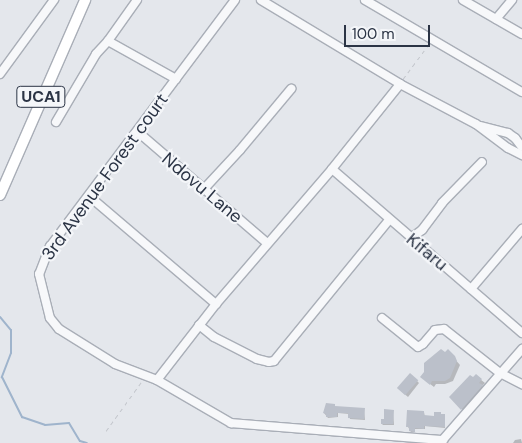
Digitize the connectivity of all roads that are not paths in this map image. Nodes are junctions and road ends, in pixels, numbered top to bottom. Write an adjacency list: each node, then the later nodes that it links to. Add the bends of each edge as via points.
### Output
1 (54, 0): 12 (street)
2 (85, 0): 25 (main road, UCA1)
3 (137, 0): 11 (street)
4 (235, 0): 13 (street, 3rd Avenue Forest court)
5 (261, 0): 14 (street)
6 (365, 0): 16 (street)
7 (463, 0): 9 (street)
8 (512, 0): 9 (street)
9 (496, 19): 10 (street)
10 (522, 34)
11 (108, 41): 13 (street); 17 (street, via 96,54)
12 (0, 74)
13 (176, 79): 19 (street, 3rd Avenue Forest court)
14 (400, 84): 18 (street); 23 (street)
15 (291, 89): 24 (street)
16 (522, 92)
17 (56, 122)
18 (476, 124): 20 (street, via 508,133); 21 (street)
19 (138, 132): 24 (street, Ndovu Lane); 26 (street, 3rd Avenue Forest court)
20 (522, 147)
21 (522, 155)
22 (482, 162): 29 (street, via 442,203 422,230)
23 (332, 169): 27 (street, Kifaru); 30 (street)
24 (203, 190): 30 (street, Ndovu Lane)
25 (0, 195)
26 (89, 196): 32 (street); 38 (street, 3rd Avenue Forest court, via 50,246 40,265 38,274 50,318 59,329 115,364)
27 (389, 220): 29 (street, Kifaru); 34 (street, via 274,361 257,359 214,337)
28 (522, 229): 31 (street)
29 (411, 238): 31 (street, Kifaru)
30 (267, 243): 32 (street)
31 (471, 289): 35 (street, Kifaru)
32 (216, 304): 34 (street)
33 (382, 318): 37 (street, via 418,347 436,330 444,330)
34 (199, 325): 38 (street)
35 (522, 333)
36 (522, 348): 37 (street)
37 (500, 373): 39 (street); 40 (street)
38 (157, 380): 40 (street, 3rd Avenue Forest court, via 231,423)
39 (522, 384)
40 (441, 442)

